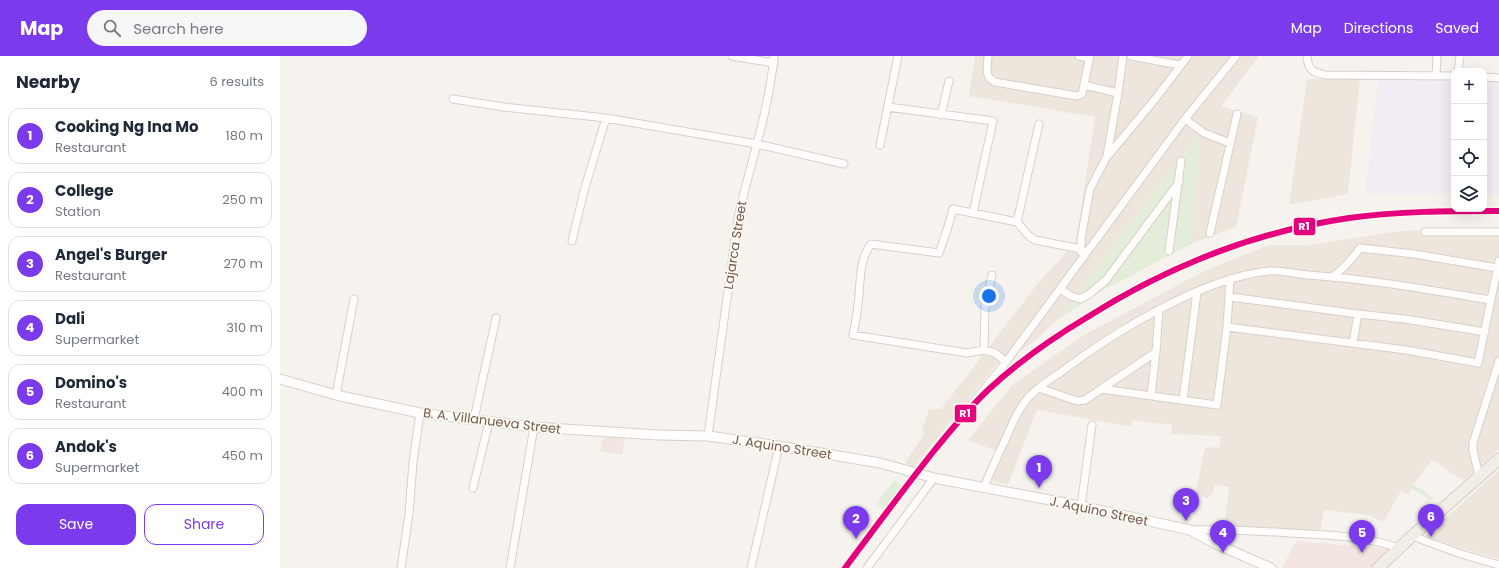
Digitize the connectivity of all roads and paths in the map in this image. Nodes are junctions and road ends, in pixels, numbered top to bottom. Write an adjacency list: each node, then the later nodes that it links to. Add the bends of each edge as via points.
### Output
1 (732, 56): 13 (street)
2 (898, 56): 24 (street)
3 (988, 56): 21 (street, via 987,72 989,78 995,82 1077,96 1082,94)
4 (1079, 56): 12 (street)
5 (1123, 56): 22 (street)
6 (1131, 56): 14 (street)
7 (1188, 56): 14 (street)
8 (1236, 56): 28 (street)
9 (1308, 56): 16 (street, via 1311,70 1325,75)
10 (1437, 56): 16 (street)
11 (1460, 56): 15 (street)
12 (1089, 57): 21 (street)
13 (774, 59): 31 (street, Lajarca Street)
14 (1180, 65): 33 (street)
15 (1458, 68)
16 (1436, 75): 17 (street)
17 (1451, 76)
18 (1487, 77): 19 (street)
19 (1499, 78)
20 (949, 81): 25 (street)
21 (1084, 85): 22 (street)
22 (1118, 93): 33 (street)
23 (453, 99): 27 (street)
24 (888, 107): 25 (street); 32 (street)
25 (942, 114): 37 (street, via 993,121)
26 (1237, 114): 30 (street)
27 (606, 118): 31 (street); 42 (street)
28 (1185, 119): 30 (street, via 1204,133); 45 (street)
29 (1039, 124): 38 (street)
30 (1230, 142): 41 (street)
31 (757, 144): 35 (street); 76 (street, Lajarca Street, via 738,218)
32 (880, 145)
33 (1106, 158): 43 (street, via 1090,189)
34 (1181, 161): 36 (street)
35 (844, 164)
36 (1179, 182): 44 (street); 50 (street, via 1106,280 1080,299)
37 (973, 213): 38 (street); 61 (street, via 953,209 938,253 871,244 865,252 859,282 853,335 967,353)
38 (1017, 222): 43 (street, via 1035,240)
39 (1425, 232): 40 (street)
40 (1499, 232)
41 (1210, 233)
42 (572, 241)
43 (1081, 249): 45 (street)
44 (1169, 251)
45 (1082, 259): 50 (street)
46 (1498, 264): 48 (street, via 1360,248 1349,263); 54 (street)
47 (992, 275): 61 (street, via 985,305)
48 (1332, 277): 49 (street, via 1270,271); 54 (street)
49 (1230, 279): 51 (street); 52 (street)
50 (1060, 289): 64 (street)
51 (1197, 292): 55 (street); 70 (street)
52 (1230, 297): 56 (street); 58 (street)
53 (354, 299): 68 (street)
54 (1490, 300): 59 (street)
55 (1159, 310): 62 (street); 66 (street, via 1112,337)
56 (1358, 314): 59 (street); 60 (street)
57 (496, 318): 72 (street)
58 (1227, 327): 60 (street); 70 (street, via 1217,405)
59 (1485, 332): 60 (street, via 1478,363)
60 (1353, 343)
61 (984, 350): 64 (street, via 995,352)
62 (1156, 352): 67 (street); 69 (street)
63 (1499, 361): 80 (street, via 1473,443)
64 (1006, 362): 79 (street)
65 (280, 379): 68 (street, B. A. Villanueva Street)
66 (1040, 388): 67 (street, via 1077,401 1085,400); 83 (street, via 1023,404)
67 (1101, 389): 69 (street)
68 (336, 394): 71 (street, B. A. Villanueva Street)
69 (1151, 395): 70 (street)
70 (1183, 400)
71 (420, 413): 72 (street, B. A. Villanueva Street); 89 (street)
72 (474, 419): 73 (street, B. A. Villanueva Street)
73 (489, 422): 75 (street, B. A. Villanueva Street); 82 (street)
74 (1092, 425): 84 (street)
75 (534, 427): 76 (street, B. A. Villanueva Street, via 643,435); 90 (street)
76 (708, 436): 77 (street, J. Aquino Street)
77 (779, 446): 79 (street, J. Aquino Street, via 880,463); 91 (street)
78 (1499, 459): 80 (main road)
79 (916, 473): 81 (street, J. Aquino Street)
80 (1479, 476): 86 (main road)
81 (934, 478): 83 (street, J. Aquino Street); 92 (street)
82 (473, 488)
83 (984, 488): 84 (street, J. Aquino Street)
84 (1081, 506): 85 (street, J. Aquino Street)
85 (1190, 530): 87 (street, via 1319,535 1363,540); 93 (street, J. Aquino Street)
86 (1412, 536): 87 (main road); 88 (street)
87 (1399, 548): 94 (main road)
88 (1499, 565)
89 (401, 568)
90 (510, 568)
91 (751, 568)
92 (867, 568)
93 (1271, 568)
94 (1378, 568)

